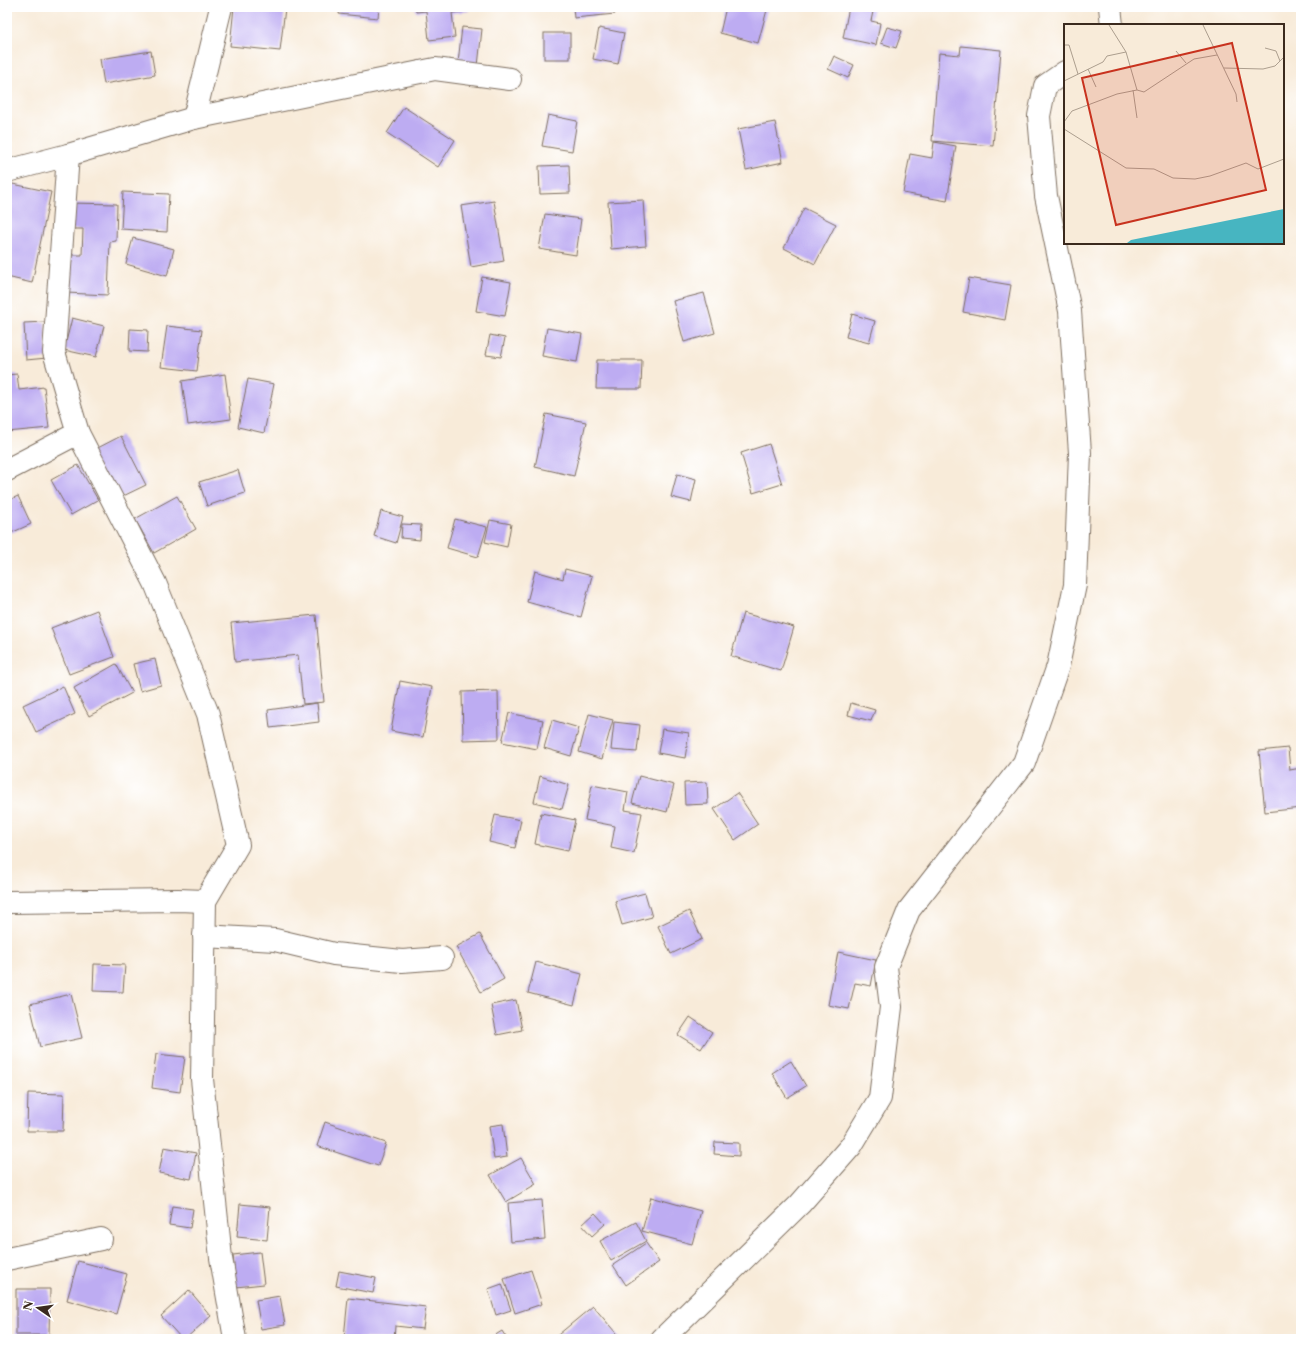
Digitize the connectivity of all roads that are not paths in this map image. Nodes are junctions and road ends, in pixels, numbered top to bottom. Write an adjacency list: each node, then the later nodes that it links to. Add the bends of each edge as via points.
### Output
1 (221, 7): 6 (street)
2 (1110, 7): 3 (street)
3 (1112, 24)
4 (1064, 73): 18 (street, via 1045,86 1039,116 1046,196 1070,311 1080,453 1075,585 1058,666 1024,763 909,910 886,967 891,1007 880,1098 851,1146 800,1204)
5 (510, 79): 6 (street, via 435,69)
6 (194, 118): 7 (street)
7 (68, 155): 8 (street); 9 (street, via 54,352)
8 (7, 170)
9 (78, 433): 10 (street); 12 (street, via 155,583 208,714 238,845)
10 (7, 470)
11 (7, 902): 12 (street)
12 (205, 902): 13 (street)
13 (204, 936): 14 (street, via 276,940 334,954 402,961); 17 (street, via 202,1079 220,1258)
14 (442, 958)
15 (101, 1239): 16 (street)
16 (7, 1259)
17 (235, 1339)
18 (662, 1339)

